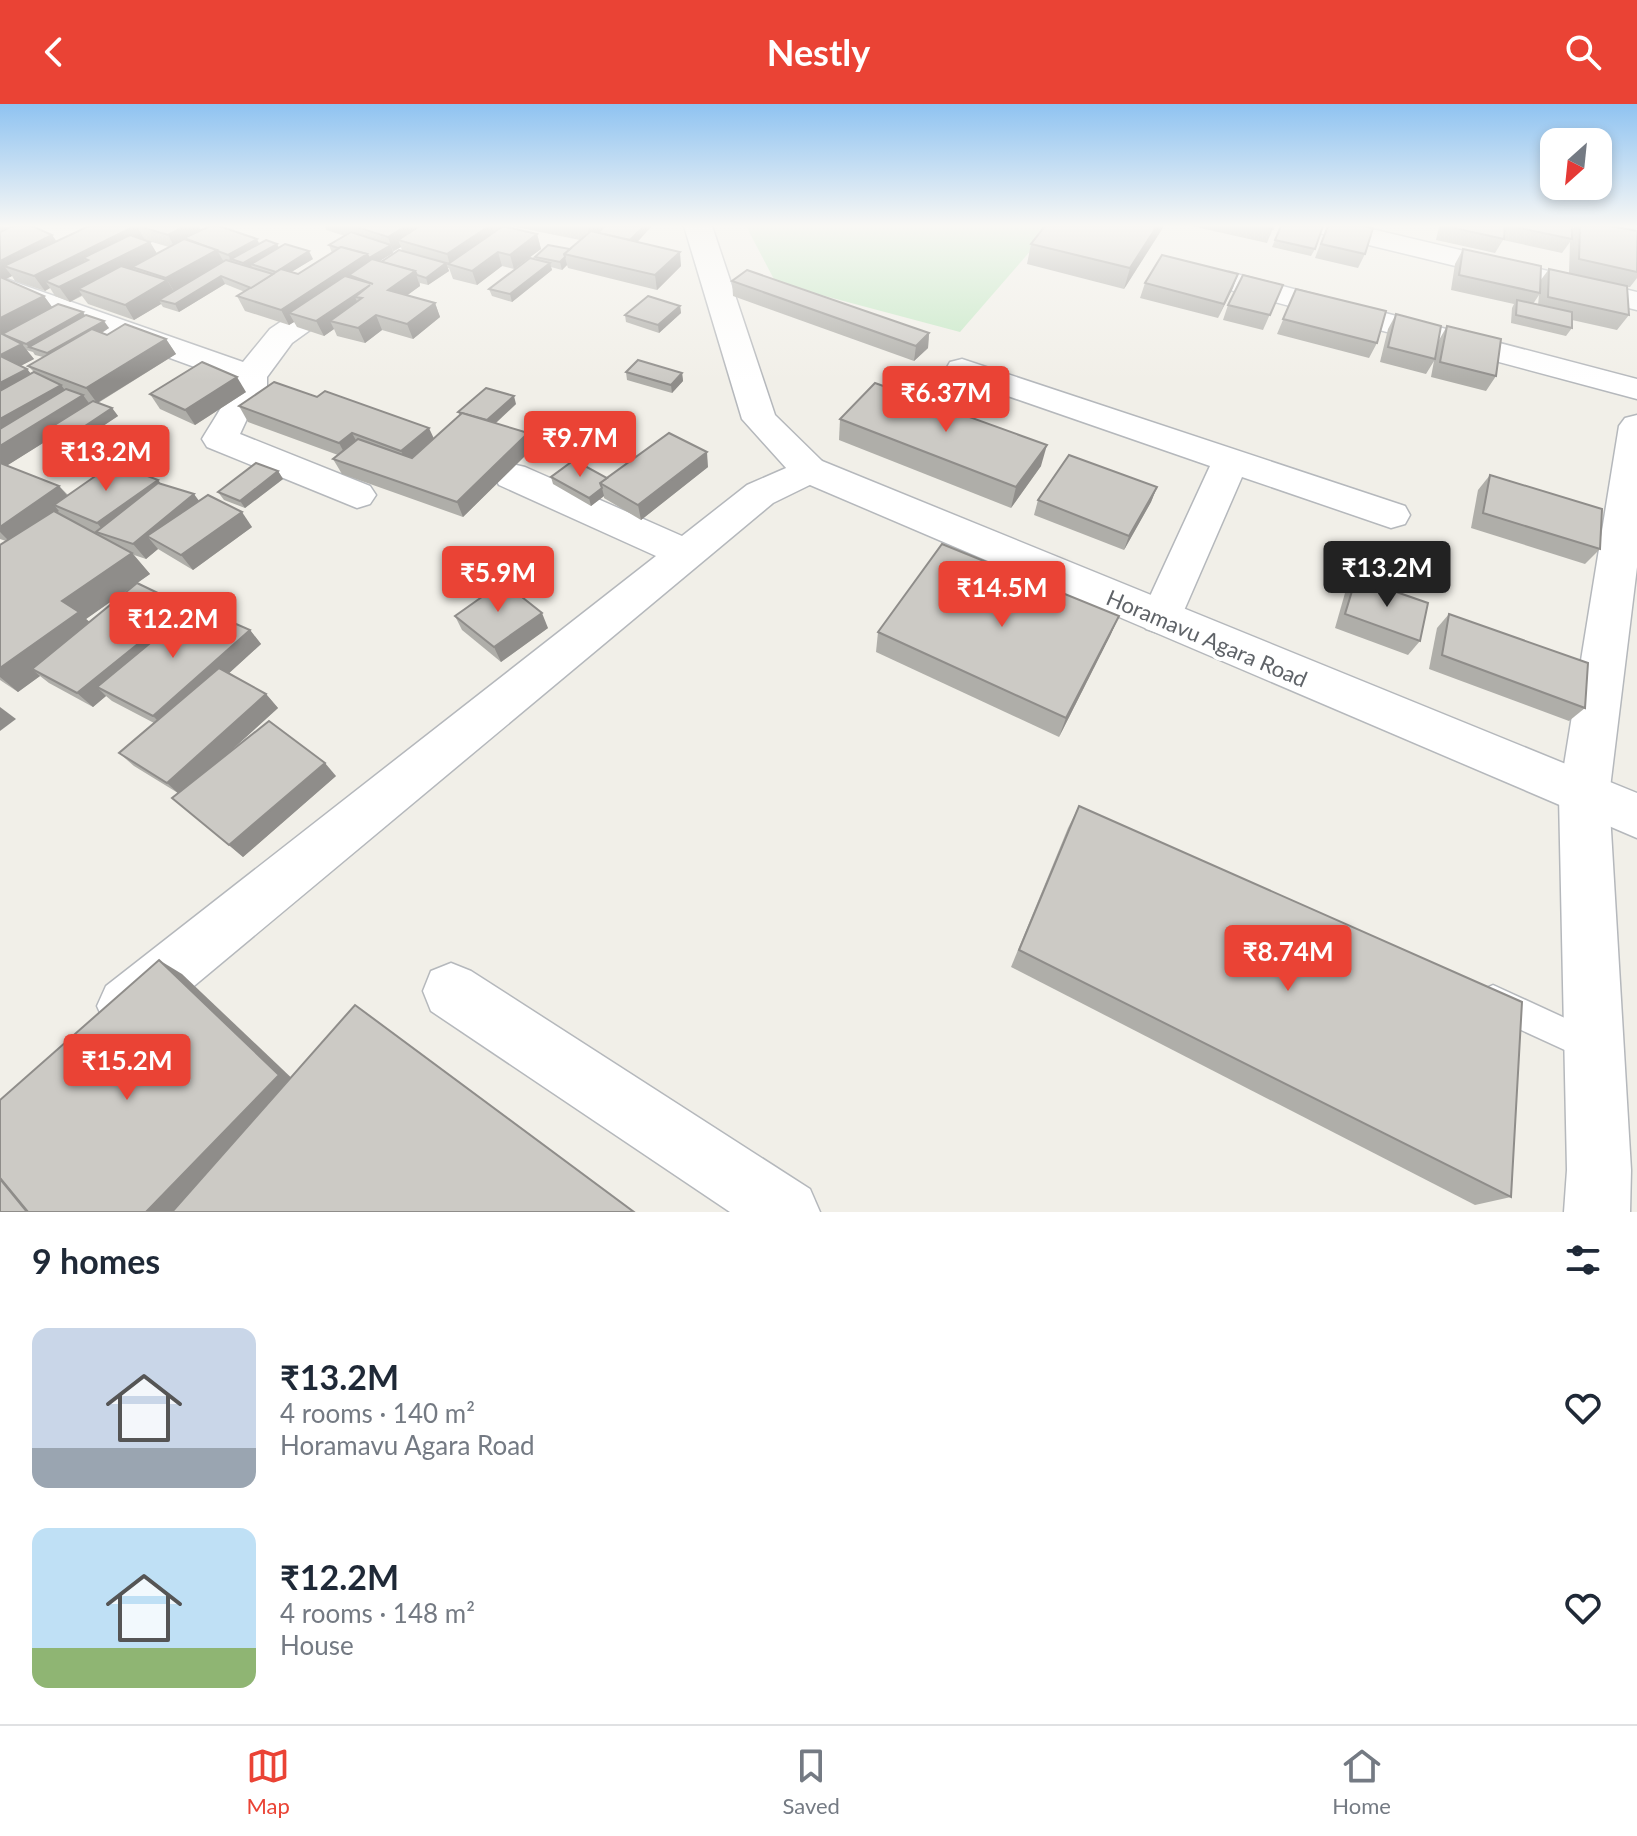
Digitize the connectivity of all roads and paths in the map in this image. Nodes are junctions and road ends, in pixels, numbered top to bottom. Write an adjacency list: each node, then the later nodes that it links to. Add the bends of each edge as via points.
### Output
1 (366, 278): 8 (street, via 281,336)
2 (714, 278): 12 (street, Horamavu Agara Road, via 759,419)
3 (1540, 278): 6 (street)
4 (1229, 281): 9 (street)
5 (1, 286): 8 (street)
6 (1637, 301)
7 (962, 369): 11 (street)
8 (250, 376): 15 (street, via 250,391 237,404 220,439)
9 (1637, 389)
10 (1637, 426): 14 (street)
11 (1231, 460): 16 (street); 18 (street)
12 (809, 470): 17 (street, via 760,494); 18 (street, Horamavu Agara Road)
13 (512, 476): 17 (street)
14 (1632, 489): 19 (street)
15 (357, 495)
16 (1391, 515)
17 (687, 554): 23 (street)
18 (1161, 618): 19 (street, Horamavu Agara Road)
19 (1584, 796): 20 (street, Horamavu Agara Road); 24 (street)
20 (1637, 816)
21 (1463, 988): 24 (lane)
22 (451, 991): 26 (street)
23 (86, 1039)
24 (1593, 1047): 25 (street)
25 (1611, 1190)
26 (787, 1212)

